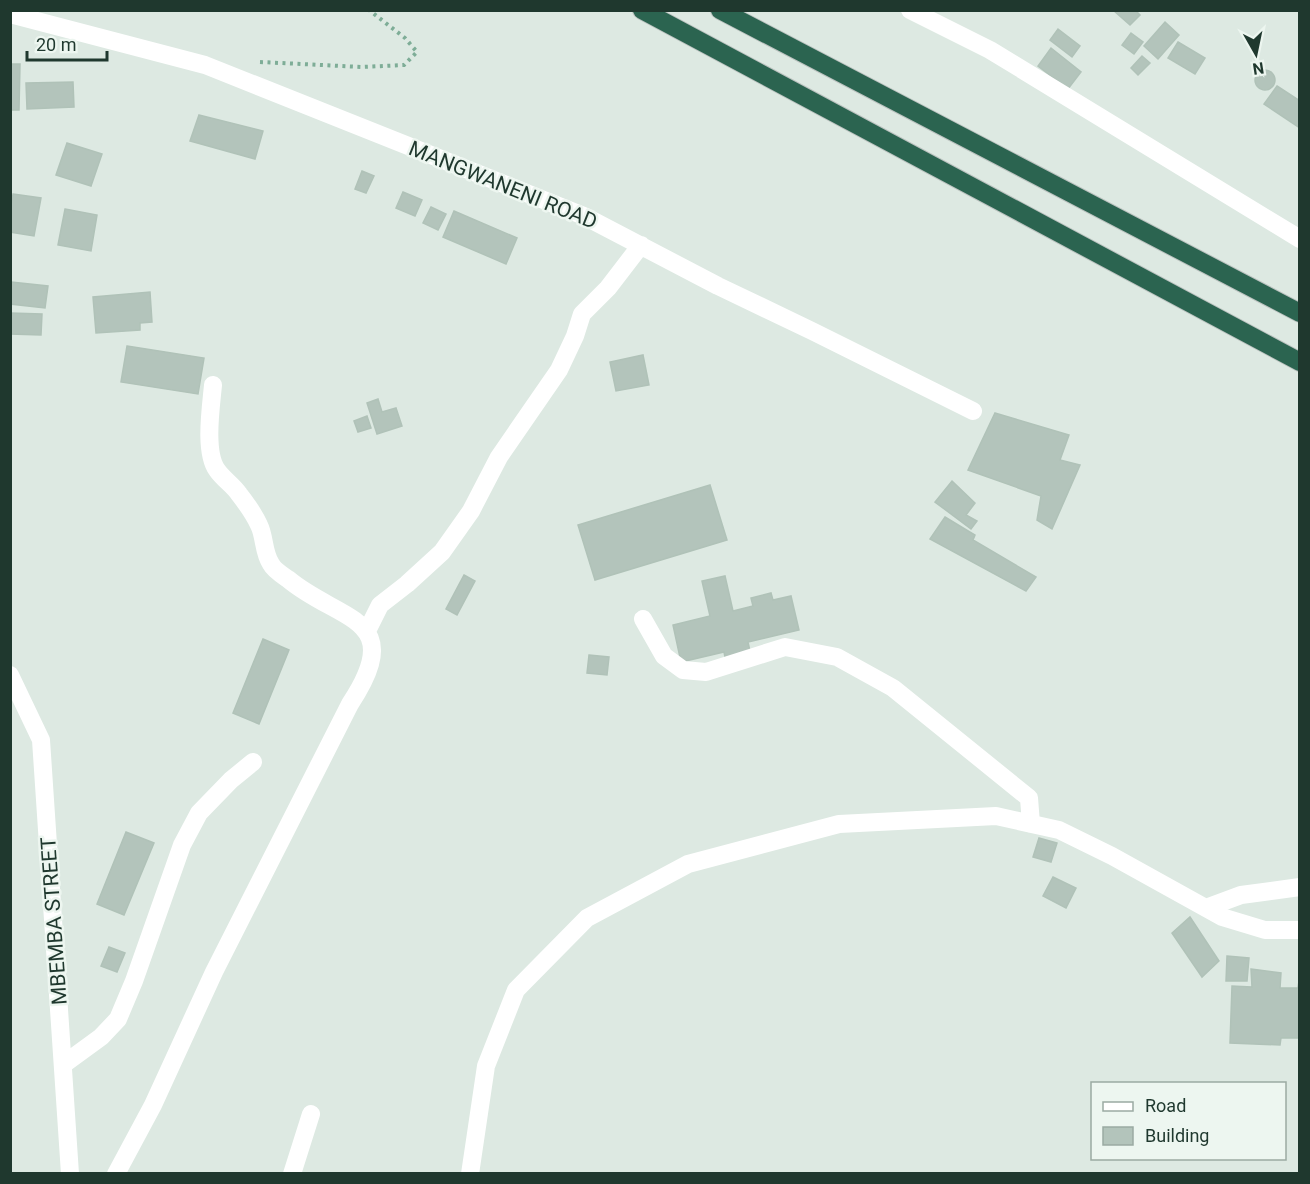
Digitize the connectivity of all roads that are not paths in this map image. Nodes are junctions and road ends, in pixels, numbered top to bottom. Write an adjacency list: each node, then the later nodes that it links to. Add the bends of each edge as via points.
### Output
1 (642, 10): 8 (highway)
2 (720, 10): 7 (highway)
3 (910, 10): 5 (street, via 990,50)
4 (10, 14): 6 (street, MANGWANENI ROAD, via 205,65 585,216)
5 (1299, 239)
6 (641, 245): 10 (street, MANGWANENI ROAD); 12 (street, via 582,314 559,370 499,457 471,511 442,552 380,605)
7 (1299, 313)
8 (1299, 362)
9 (213, 385): 12 (street, via 209,440 216,469 240,494 261,527 271,565 294,584 354,619)
10 (973, 411)
11 (643, 619): 15 (street, via 664,656 683,670 706,672 785,647 837,657 893,688 1029,798)
12 (367, 632): 22 (street, via 372,647 367,678 350,704 224,952 153,1105)
13 (10, 675): 19 (street, MBEMBA STREET, via 41,740)
14 (253, 762): 19 (street, via 199,813 182,846 118,1019)
15 (1031, 824): 17 (street, via 1059,830); 24 (street, via 996,816 839,824 687,864 586,918 516,990 486,1066)
16 (1299, 887): 17 (street, via 1241,895)
17 (1206, 908): 18 (street, via 1265,930)
18 (1299, 930)
19 (64, 1064): 21 (street, MBEMBA STREET)
20 (311, 1114): 23 (street)
21 (70, 1173)
22 (116, 1173)
23 (292, 1173)
24 (470, 1173)

